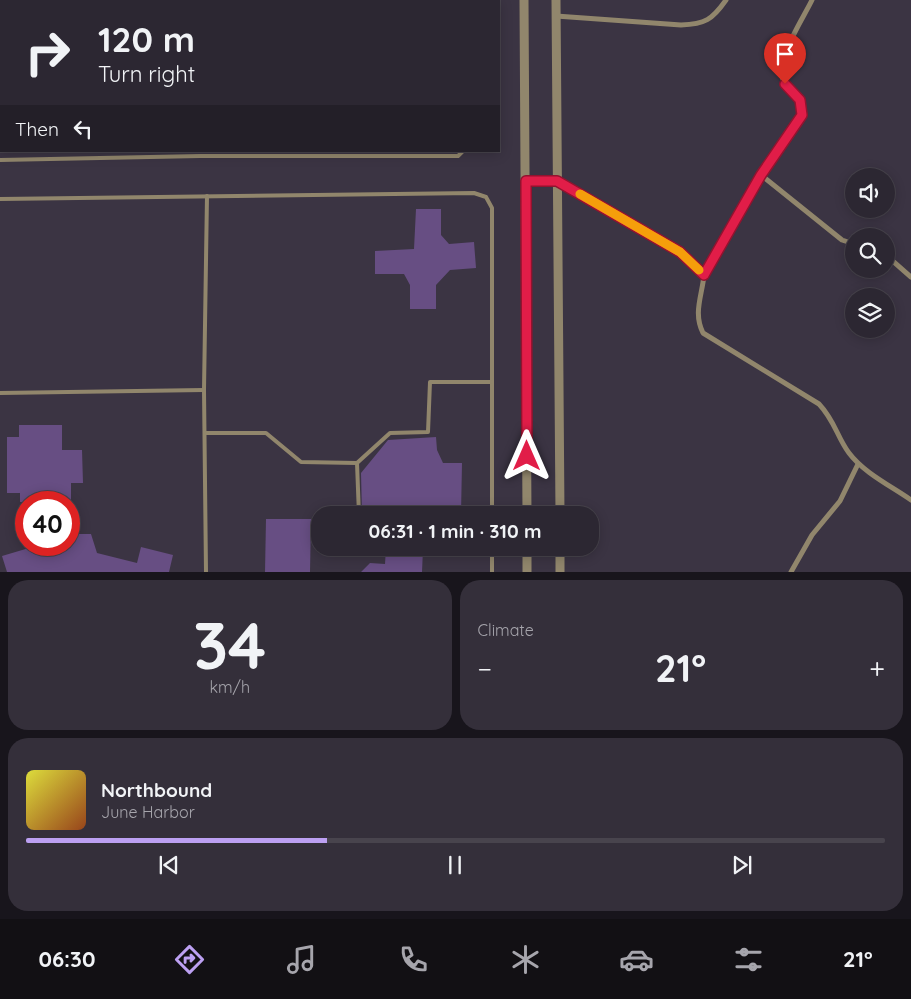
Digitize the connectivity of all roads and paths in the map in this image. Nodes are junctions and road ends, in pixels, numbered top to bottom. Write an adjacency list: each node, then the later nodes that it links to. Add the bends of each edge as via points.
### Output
1 (524, 0): 11 (street)
2 (556, 0): 5 (street)
3 (726, 0): 5 (street, via 715,16 700,24)
4 (812, 0): 10 (street, via 782,61 780,74 800,100 802,115)
5 (556, 16): 12 (street)
6 (462, 152): 7 (lane, via 458,156)
7 (194, 153): 8 (lane)
8 (167, 154): 9 (lane)
9 (0, 160)
10 (761, 175): 15 (street); 17 (street)
11 (526, 181): 12 (street); 28 (street)
12 (557, 181): 17 (street, via 680,252); 29 (street)
13 (207, 196): 14 (lane); 19 (lane, via 474,193 486,197 492,208); 20 (lane)
14 (0, 198)
15 (845, 241)
16 (895, 263): 18 (street)
17 (704, 275): 24 (street, via 697,311 697,322 703,333 819,404 830,416 848,452)
18 (911, 277)
19 (491, 382): 23 (lane, via 430,382 428,432 390,433); 27 (lane)
20 (204, 390): 21 (lane); 22 (lane)
21 (0, 394)
22 (206, 433): 23 (lane, via 266,432 301,462); 33 (lane)
23 (357, 463): 26 (lane)
24 (858, 464): 25 (street); 37 (street, via 840,501 812,535)
25 (911, 500)
26 (359, 506)
27 (492, 506)
28 (527, 506)
29 (560, 506)
30 (492, 556): 34 (lane)
31 (527, 556): 35 (street)
32 (560, 556): 36 (street)
33 (206, 572)
34 (492, 572)
35 (527, 572)
36 (560, 572)
37 (790, 572)

